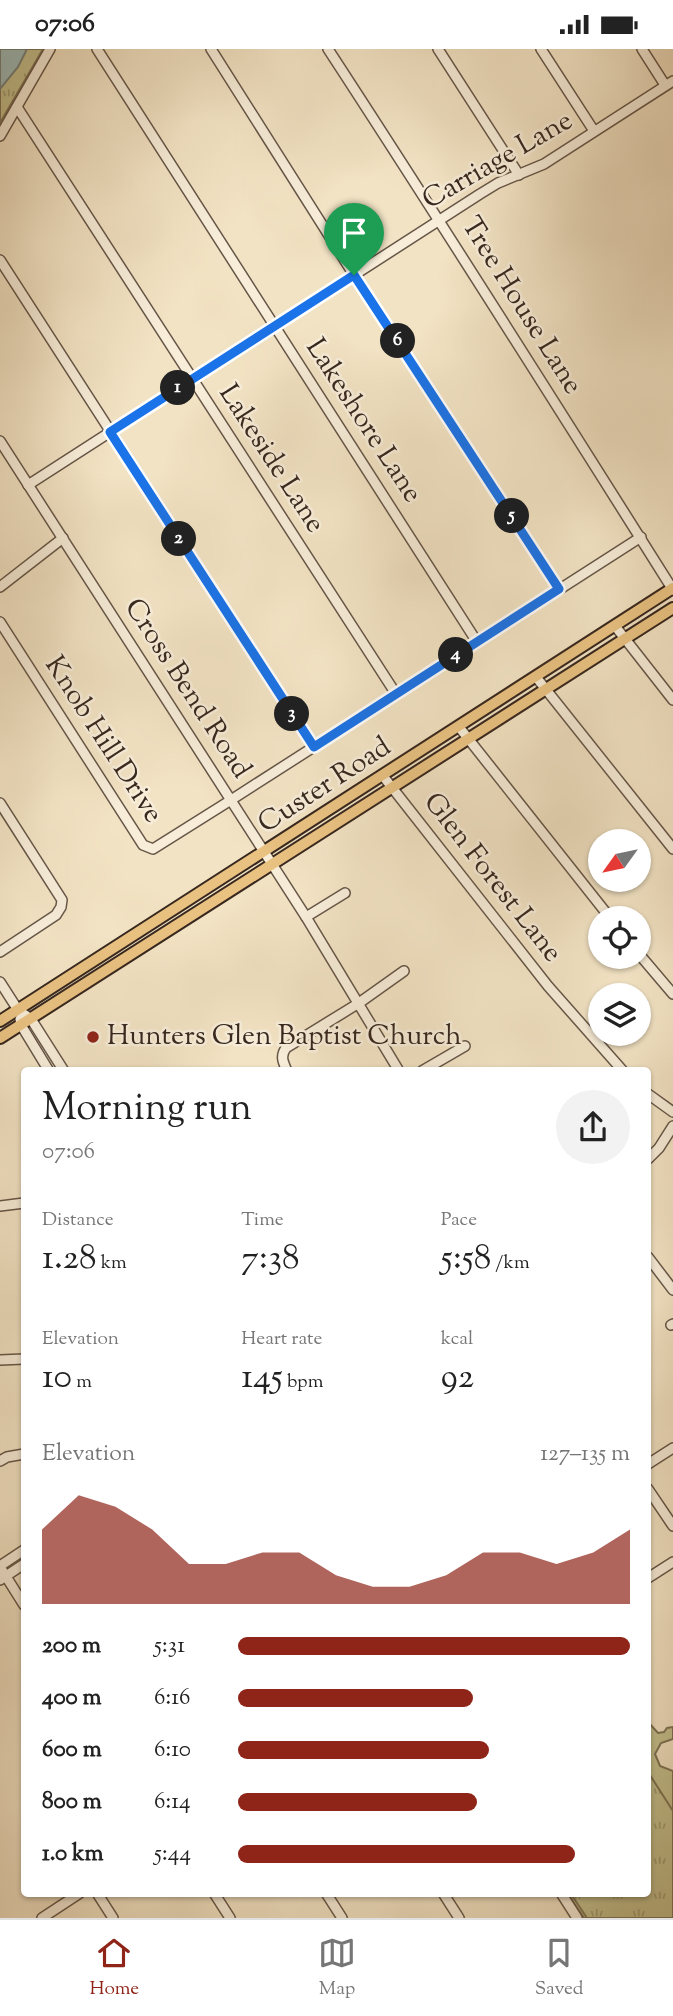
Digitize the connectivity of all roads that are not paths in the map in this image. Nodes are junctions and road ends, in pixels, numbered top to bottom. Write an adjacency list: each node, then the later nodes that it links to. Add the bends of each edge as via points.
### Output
1 (50, 49): 9 (street)
2 (97, 49): 16 (street, Lakeshore Lane)
3 (211, 49): 15 (street)
4 (328, 49): 13 (street, Tree House Lane)
5 (438, 49): 12 (street)
6 (541, 49): 10 (street)
7 (642, 49): 8 (street)
8 (669, 83): 10 (street, Carriage Lane)
9 (17, 107): 11 (street); 17 (street, Lakeside Lane)
10 (594, 131): 12 (street, Carriage Lane)
11 (0, 136)
12 (519, 175): 13 (street, Carriage Lane)
13 (439, 220): 15 (street, Carriage Lane); 21 (street, Tree House Lane)
14 (0, 260): 18 (street)
15 (354, 275): 16 (street, Carriage Lane); 24 (street)
16 (275, 326): 17 (street, Carriage Lane); 30 (street, Lakeshore Lane)
17 (193, 379): 18 (street, Carriage Lane); 33 (street, Lakeside Lane)
18 (110, 432): 20 (street, Carriage Lane); 37 (street)
19 (0, 441): 20 (street, Cross Bend Road)
20 (28, 485): 22 (street, Cross Bend Road)
21 (641, 537): 24 (street, Knob Hill Drive); 25 (street, Tree House Lane)
22 (63, 538): 23 (street); 40 (street, Cross Bend Road)
23 (0, 587)
24 (559, 589): 30 (street, Knob Hill Drive)
25 (673, 589): 28 (main road, Custer Road)
26 (673, 608): 29 (main road, Custer Road)
27 (0, 622): 40 (street, Knob Hill Drive, via 144,845 156,848)
28 (615, 626): 29 (street); 31 (main road, Custer Road)
29 (624, 639): 32 (main road, Custer Road); 34 (street)
30 (477, 642): 33 (street, Knob Hill Drive)
31 (537, 677): 32 (street); 35 (main road, Custer Road)
32 (546, 690): 36 (main road, Custer Road); 42 (street)
33 (396, 694): 37 (street, Knob Hill Drive)
34 (673, 701)
35 (459, 727): 36 (street); 38 (main road, Custer Road)
36 (469, 739): 39 (main road, Custer Road); 46 (street)
37 (314, 747): 40 (street, Knob Hill Drive)
38 (383, 776): 39 (street, Glen Forest Lane); 43 (main road, Custer Road)
39 (392, 788): 44 (main road, Custer Road); 65 (street, Glen Forest Lane, via 548,986)
40 (232, 800): 43 (street, Cross Bend Road)
41 (0, 803): 48 (street, via 62,899 56,915)
42 (673, 849)
43 (264, 853): 44 (street, Cross Bend Road); 54 (main road, Custer Road)
44 (272, 866): 47 (street, Cross Bend Road); 55 (main road, Custer Road)
45 (345, 893): 47 (street)
46 (601, 906)
47 (306, 917): 53 (street, Cross Bend Road)
48 (0, 951)
49 (651, 968): 52 (street)
50 (404, 971): 53 (street)
51 (0, 982): 54 (street)
52 (673, 995)
53 (359, 1003): 62 (street, via 286,1048 282,1060); 63 (street, Cross Bend Road)
54 (18, 1010): 55 (street); 56 (main road, Custer Road); 57 (street)
55 (31, 1019): 57 (main road, Custer Road); 61 (street)
56 (0, 1021)
57 (21, 1025): 58 (main road, Custer Road); 60 (street)
58 (0, 1038)
59 (465, 1046): 64 (street)
60 (47, 1067)
61 (61, 1067)
62 (286, 1067)
63 (397, 1067)
64 (429, 1067)
65 (619, 1067)
66 (651, 1096): 67 (street)
67 (673, 1112)
68 (673, 1126): 69 (street)
69 (651, 1156)
70 (21, 1203): 71 (street)
71 (0, 1206)
72 (651, 1261): 73 (street)
73 (673, 1290)
74 (21, 1359): 75 (street)
75 (0, 1360)
76 (673, 1448): 79 (street)
77 (21, 1455): 78 (street)
78 (0, 1461)
79 (651, 1462)
80 (651, 1493): 81 (street)
81 (673, 1526)
82 (21, 1552): 84 (street)
83 (673, 1562): 86 (street)
84 (0, 1567): 87 (street)
85 (21, 1567): 87 (street)
86 (651, 1576)
87 (3, 1578): 88 (street)
88 (21, 1601)
89 (74, 1897): 95 (street)
90 (100, 1897): 96 (street)
91 (217, 1897): 97 (street)
92 (329, 1897): 98 (street)
93 (446, 1897): 99 (street)
94 (564, 1897): 100 (street)
95 (42, 1918)
96 (113, 1918)
97 (230, 1918)
98 (342, 1918)
99 (459, 1918)
100 (577, 1918)

